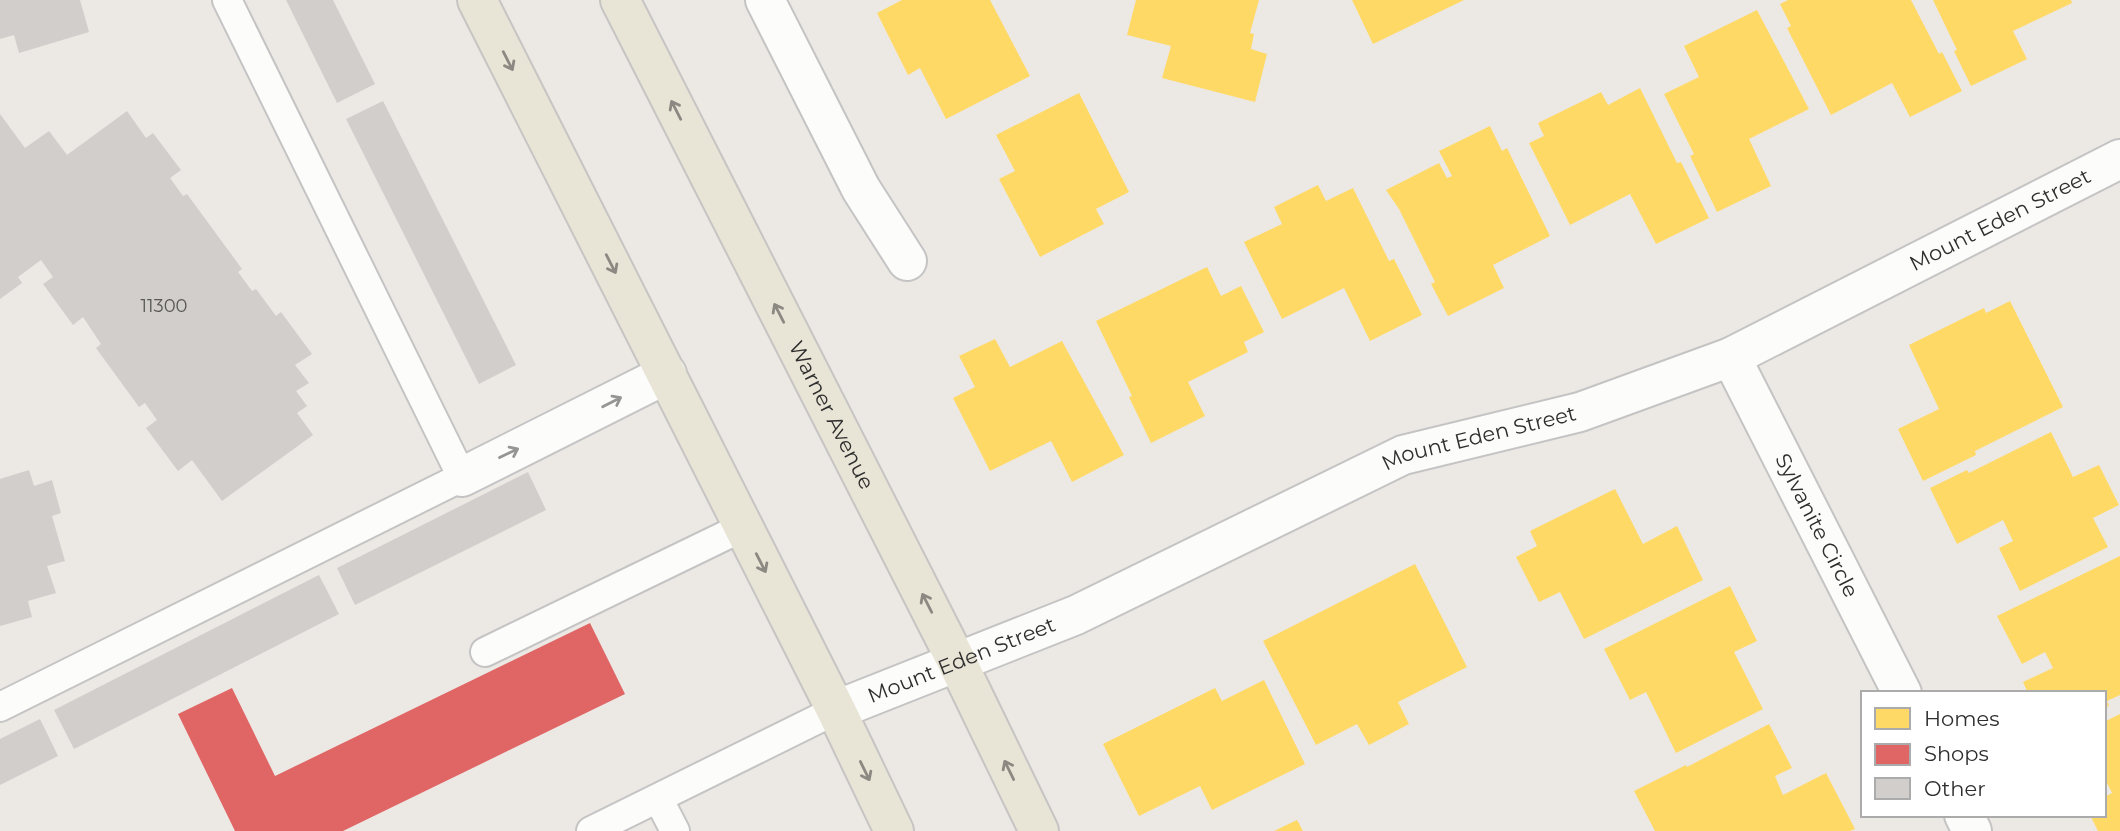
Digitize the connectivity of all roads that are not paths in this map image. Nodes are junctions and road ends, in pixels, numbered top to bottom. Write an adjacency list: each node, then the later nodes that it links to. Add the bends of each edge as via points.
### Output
1 (227, 0): 9 (lane)
2 (477, 0): 8 (main road, one-way to 8)
3 (620, 0): 12 (main road, Warner Avenue, one-way to 3)
4 (765, 0): 6 (street, via 861,189)
5 (2120, 159): 7 (street, Mount Eden Street)
6 (906, 261)
7 (1731, 357): 12 (street, Mount Eden Street, via 1580,412 1403,455 1076,615); 13 (street, Sylvanite Circle)
8 (667, 374): 9 (street, one-way to 8); 10 (main road)
9 (461, 477): 14 (lane)
10 (743, 527): 11 (lane); 15 (main road, one-way to 15)
11 (485, 652)
12 (958, 664): 15 (street, Mount Eden Street); 20 (main road, Warner Avenue, one-way to 12)
13 (1901, 691)
14 (0, 707)
15 (836, 710): 16 (lane); 19 (main road, one-way to 19)
16 (658, 798): 17 (lane); 18 (lane)
17 (591, 831)
18 (675, 831)
19 (894, 831)
20 (1039, 831)

